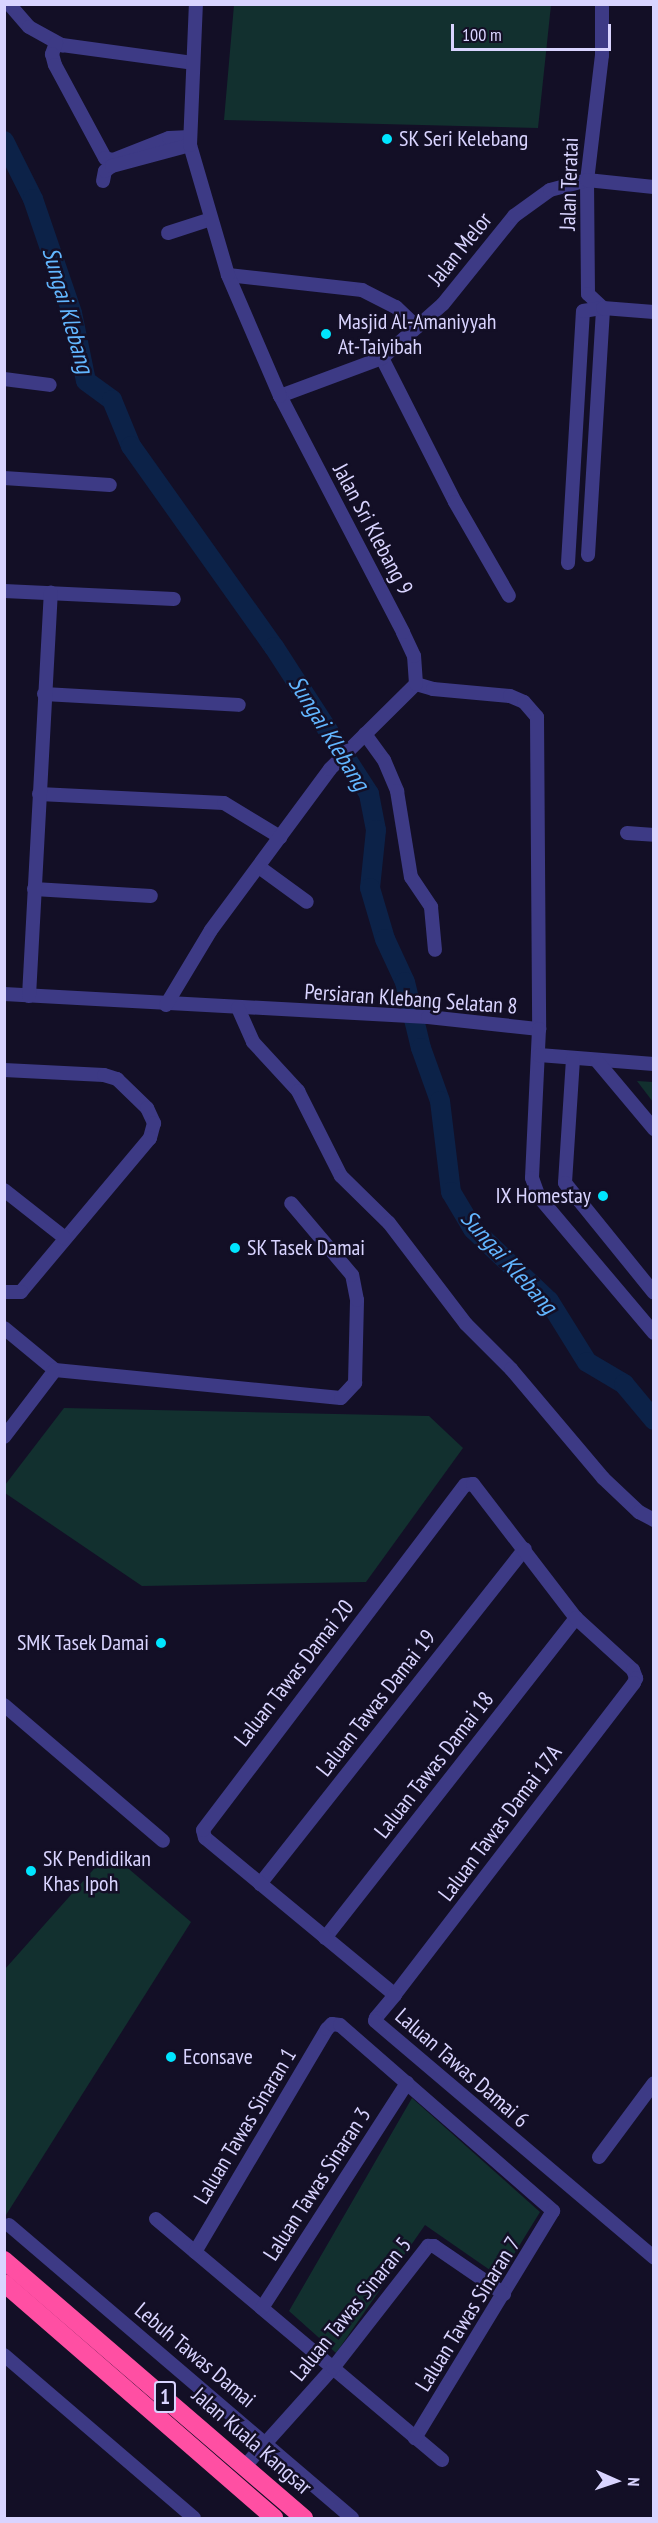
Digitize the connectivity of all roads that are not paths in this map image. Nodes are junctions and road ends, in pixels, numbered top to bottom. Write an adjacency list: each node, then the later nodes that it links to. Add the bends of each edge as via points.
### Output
1 (9, 4): 4 (street, via 29,27)
2 (196, 4): 5 (street, Jalan Sri Klebang 9)
3 (602, 4): 7 (street, Jalan Teratai, via 602,55)
4 (56, 43): 5 (street); 6 (street, via 52,54 55,65 105,158 113,160 169,138)
5 (193, 63): 6 (street, Jalan Sri Klebang 9)
6 (190, 141): 8 (street, via 112,166 105,171); 10 (street, Jalan Sri Klebang 9)
7 (587, 180): 9 (street, Jalan Melor); 13 (street, Jalan Teratai, via 588,294); 15 (street, Jalan Melor, via 550,190 514,216 443,304)
8 (103, 181)
9 (654, 188)
10 (210, 219): 11 (street); 12 (street, Jalan Sri Klebang 9)
11 (168, 233)
12 (228, 275): 15 (street, via 362,290 396,307); 19 (street, Jalan Sri Klebang 9)
13 (603, 308): 14 (street); 22 (street); 23 (street, via 583,311)
14 (654, 312)
15 (417, 327): 16 (street, Jalan Melor)
16 (382, 358): 19 (street, Jalan Melor); 26 (street)
17 (4, 379): 18 (street)
18 (50, 385)
19 (280, 396): 28 (street, Jalan Sri Klebang 9, via 404,632 414,656)
20 (4, 478): 21 (street)
21 (110, 485)
22 (588, 555)
23 (568, 563)
24 (4, 591): 25 (street)
25 (51, 593): 27 (street); 29 (street)
26 (509, 597)
27 (174, 600)
28 (416, 684): 31 (street); 45 (street, via 510,696 524,702 537,717)
29 (44, 694): 30 (street); 32 (street)
30 (239, 705)
31 (365, 734): 35 (street, via 330,769); 40 (street, via 384,760 397,791 411,877 431,908)
32 (39, 794): 35 (street, via 224,803); 37 (street)
33 (627, 833): 34 (street)
34 (654, 835)
35 (280, 837): 36 (street)
36 (259, 867): 39 (street); 43 (street, via 199,947)
37 (34, 889): 38 (street); 42 (street)
38 (151, 896)
39 (307, 902)
40 (435, 950)
41 (4, 994): 42 (street, Persiaran Klebang Selatan 8)
42 (29, 996): 43 (street, Persiaran Klebang Selatan 8)
43 (166, 1005): 44 (street, Persiaran Klebang Selatan 8)
44 (238, 1008): 45 (street, Persiaran Klebang Selatan 8, via 428,1017); 61 (street, via 253,1042 298,1091 341,1176 389,1223 466,1324 511,1369 603,1478 639,1512)
45 (539, 1029): 46 (street, Persiaran Klebang Selatan 8)
46 (538, 1055): 47 (street); 58 (street, Persiaran Klebang Selatan 8, via 532,1163 536,1187)
47 (573, 1059): 48 (street); 56 (street, via 565,1183)
48 (597, 1061): 49 (street); 51 (street)
49 (654, 1064)
50 (4, 1070): 54 (street, via 117,1079 147,1108 154,1123 150,1138)
51 (654, 1129)
52 (4, 1190): 54 (street)
53 (291, 1203): 59 (street, via 352,1275 357,1300 355,1383 341,1398)
54 (65, 1238): 55 (street, via 21,1292)
55 (4, 1292)
56 (654, 1293)
57 (4, 1328): 59 (street)
58 (654, 1333)
59 (55, 1370): 60 (street)
60 (4, 1437)
61 (654, 1520)
62 (525, 1549): 63 (street); 66 (street, Laluan Tawas Damai 19); 66 (street, Laluan Tawas Damai 20, via 473,1484 465,1485 205,1824 205,1838)
63 (576, 1618): 67 (street, Laluan Tawas Damai 18); 68 (street, Laluan Tawas Damai 17A, via 635,1675 634,1683)
64 (4, 1705): 65 (street)
65 (163, 1841)
66 (260, 1884): 67 (street, Laluan Tawas Damai 6)
67 (325, 1938): 68 (street, Laluan Tawas Damai 6)
68 (396, 1995): 75 (street, Laluan Tawas Damai 6, via 376,2023)
69 (407, 2083): 74 (street, Laluan Tawas Sinaran 1, via 340,2025 332,2024); 78 (street, Laluan Tawas Sinaran 7, via 553,2211); 79 (street, Laluan Tawas Sinaran 3)
70 (654, 2083): 71 (street)
71 (599, 2157)
72 (156, 2219): 74 (street)
73 (9, 2225): 83 (street, Lebuh Tawas Damai)
74 (195, 2252): 79 (street)
75 (654, 2258)
76 (4, 2260): 85 (highway, Jalan Kuala Kangsar / 1)
77 (4, 2283): 87 (highway, Jalan Kuala Kangsar / 1)
78 (504, 2294): 81 (street, Laluan Tawas Sinaran 5, via 434,2246 428,2246); 82 (street, Laluan Tawas Sinaran 7)
79 (262, 2308): 81 (street)
80 (4, 2355): 86 (street)
81 (333, 2368): 82 (street); 83 (street, Laluan Tawas Sinaran 5)
82 (416, 2438): 84 (street)
83 (266, 2442): 85 (street, Laluan Tawas Sinaran 5); 89 (street, Lebuh Tawas Damai)
84 (442, 2460)
85 (245, 2466): 88 (highway, Jalan Kuala Kangsar / 1)
86 (193, 2518)
87 (274, 2518)
88 (304, 2518)
89 (352, 2518)

